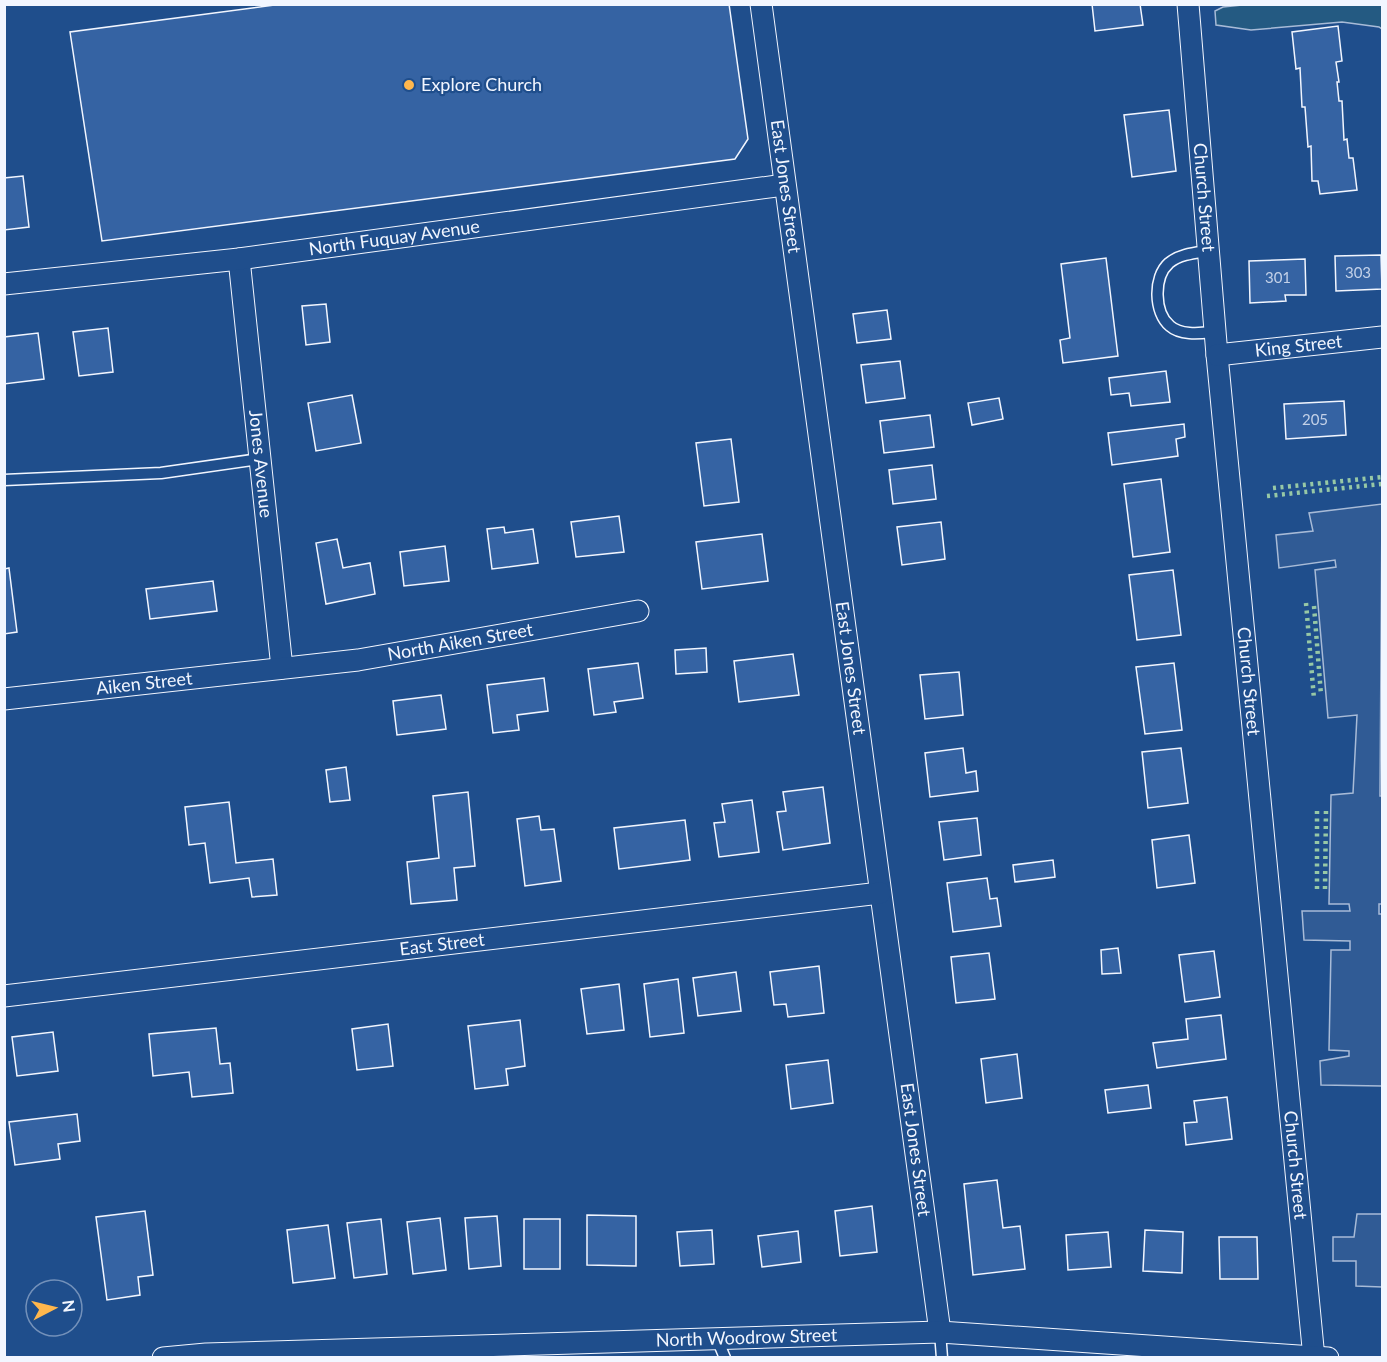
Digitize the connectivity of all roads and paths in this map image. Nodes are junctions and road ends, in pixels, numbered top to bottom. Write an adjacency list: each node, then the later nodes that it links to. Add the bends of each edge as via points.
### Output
1 (761, 4): 3 (street, East Jones Street)
2 (1188, 4): 4 (street, Church Street)
3 (784, 186): 5 (street, North Fuquay Avenue); 15 (street, East Jones Street)
4 (1208, 251): 7 (street, Church Street); 7 (lane, via 1179,257 1167,264 1157,294 1161,314 1171,327 1185,332)
5 (239, 259): 6 (street, North Fuquay Avenue); 10 (street, Jones Avenue)
6 (4, 284)
7 (1215, 332): 9 (street, Church Street)
8 (1383, 338): 9 (street, King Street)
9 (1217, 355): 19 (street, Church Street)
10 (259, 459): 11 (lane, via 161,473); 13 (street, Jones Avenue)
11 (4, 480)
12 (638, 611): 13 (street, North Aiken Street, via 358,660)
13 (282, 668): 14 (street, Aiken Street)
14 (4, 699)
15 (880, 893): 16 (street, East Street); 17 (street, East Jones Street)
16 (4, 996)
17 (940, 1332): 18 (street, North Woodrow Street); 19 (street, North Woodrow Street); 21 (lane)
18 (721, 1348): 20 (street, North Woodrow Street, via 206,1354)
19 (1319, 1357)
20 (163, 1358)
21 (942, 1358)

